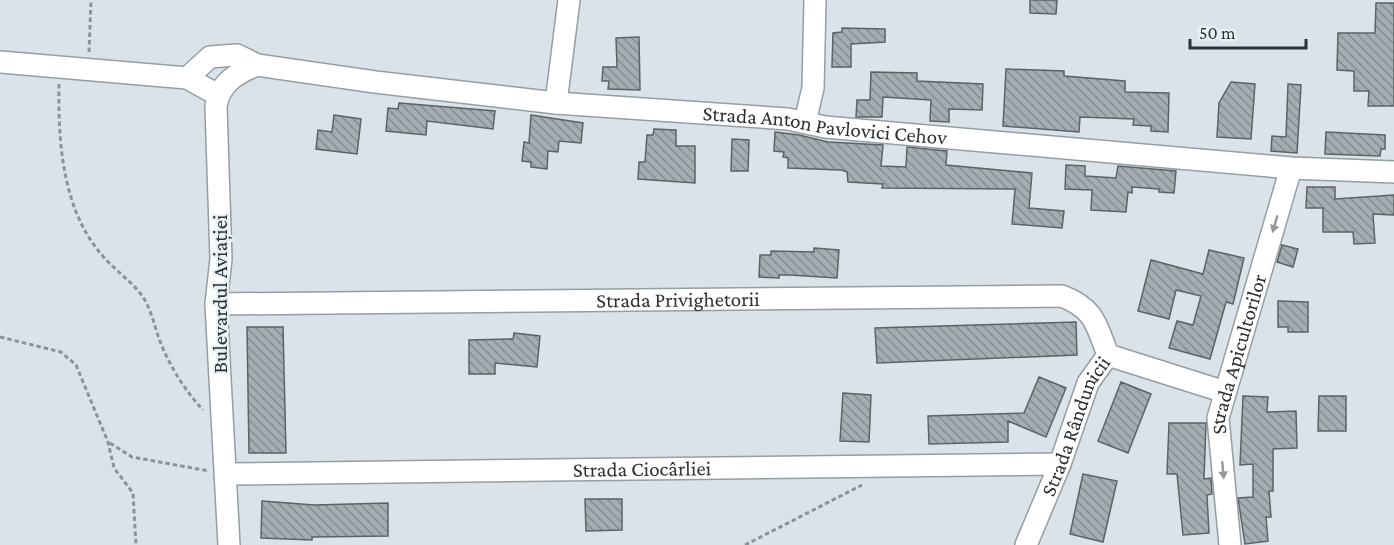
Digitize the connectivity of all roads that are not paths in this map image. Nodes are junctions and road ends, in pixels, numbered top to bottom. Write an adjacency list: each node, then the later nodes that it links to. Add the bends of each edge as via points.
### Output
1 (569, 0): 7 (street)
2 (815, 0): 8 (street, via 813,88)
3 (0, 62): 5 (street)
4 (257, 65): 5 (street, Strada Anton Pavlovici Cehov, via 237,55 224,54 210,57); 6 (street, via 231,78); 7 (street, Strada Anton Pavlovici Cehov)
5 (187, 78): 6 (street)
6 (218, 95): 11 (street, Bulevardul Aviației, via 221,259)
7 (556, 103): 8 (street, Strada Anton Pavlovici Cehov)
8 (805, 122): 9 (street, Strada Anton Pavlovici Cehov, via 825,127)
9 (1291, 168): 10 (street, Strada Anton Pavlovici Cehov); 13 (street, Strada Apicultorilor, one-way to 13)
10 (1394, 172)
11 (216, 304): 12 (street, Strada Privighetorii, via 1062,296 1083,304); 15 (street, Bulevardul Aviației)
12 (1108, 355): 13 (street, Strada Rândunicii); 14 (street, Strada Rândunicii, via 1088,383)
13 (1225, 392): 18 (street, Strada Apicultorilor, one-way to 18, via 1218,418)
14 (1060, 464): 15 (street, Strada Ciocârliei); 17 (street, Strada Rândunicii)
15 (225, 474): 16 (street, Bulevardul Aviației)
16 (228, 545)
17 (1026, 545)
18 (1230, 545)

